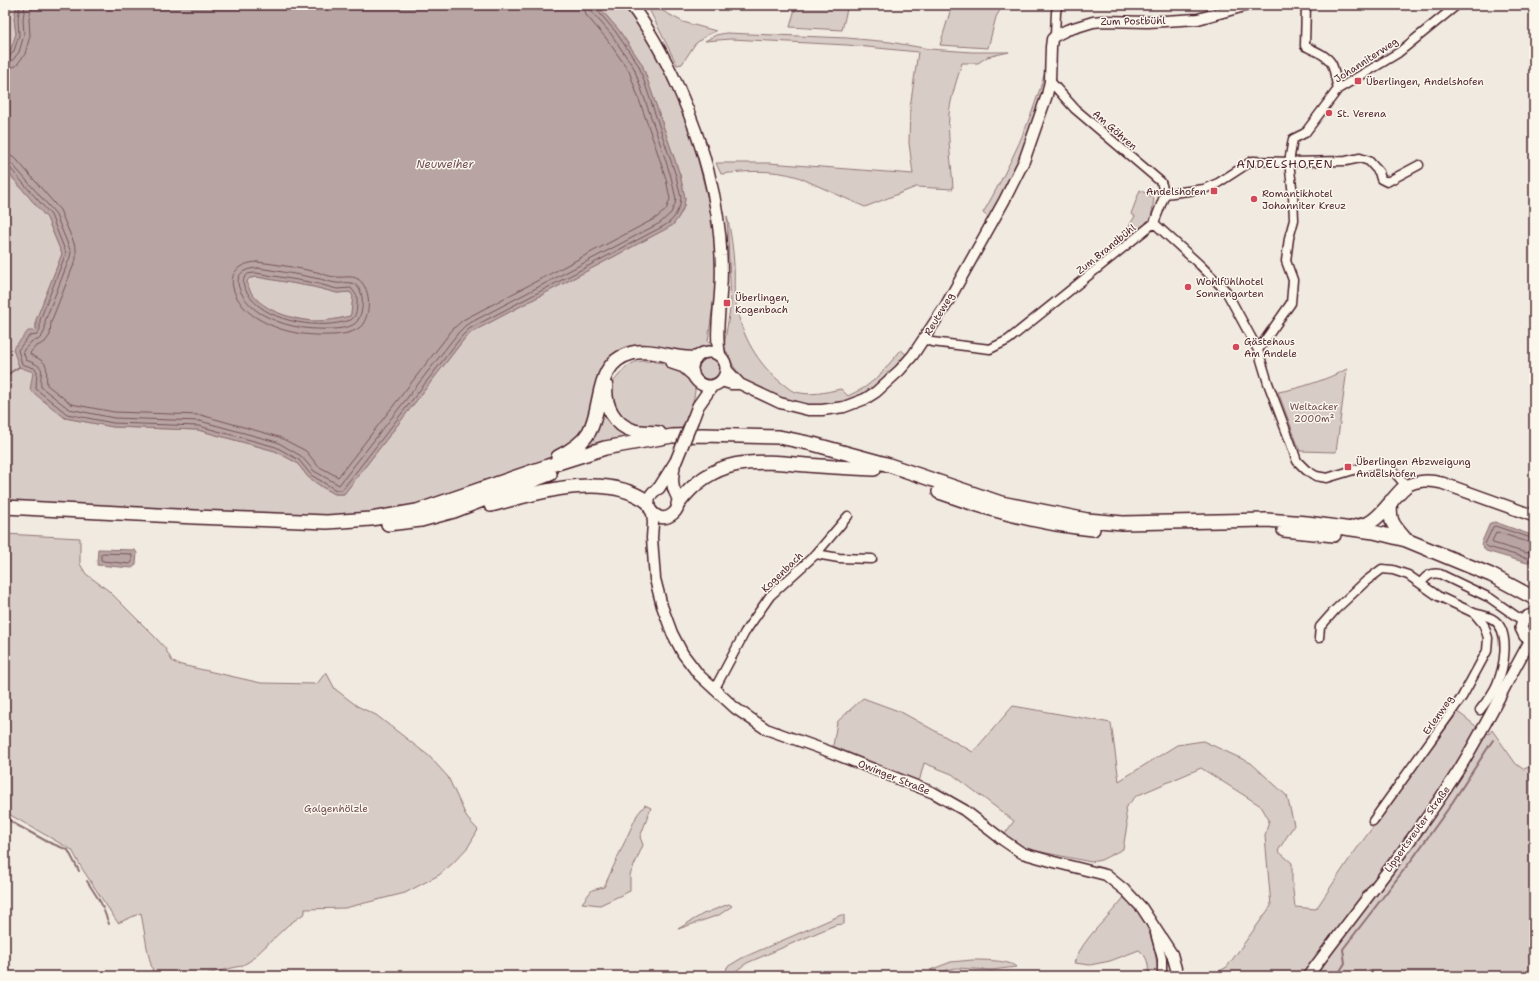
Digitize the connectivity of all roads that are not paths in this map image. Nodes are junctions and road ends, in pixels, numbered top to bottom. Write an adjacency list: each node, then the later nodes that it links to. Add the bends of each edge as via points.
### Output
1 (631, 5): 13 (main road, via 654,39 671,72 695,127 708,168 716,200 721,247)
2 (1058, 5): 6 (street)
3 (1248, 5): 6 (street, Zum Postbühl, via 1198,19 1093,22)
4 (1306, 5): 8 (street, via 1305,46 1324,56 1333,66)
5 (1457, 5): 8 (street, Johanniterweg, via 1398,53)
6 (1054, 36): 7 (street, via 1051,47)
7 (1050, 81): 11 (street, Am Göhren, via 1074,109 1161,182); 14 (street, Reuteweg, via 1020,168 946,305)
8 (1338, 89): 9 (street, Johanniterweg, via 1305,133 1294,139)
9 (1289, 162): 10 (street, via 1346,161 1360,158 1369,161 1387,182); 11 (street, via 1252,161 1218,184 1204,189); 15 (street, Johanniterweg, via 1294,220 1288,238 1286,261 1293,280 1291,303)
10 (1419, 165)
11 (1165, 194): 12 (street)
12 (1154, 223): 14 (street, Zum Brandbühl, via 1008,340 990,349); 15 (street, via 1226,291)
13 (718, 327): 16 (main road, via 709,349); 17 (main road)
14 (924, 339): 22 (street, Reuteweg, via 900,370 886,383 865,399 844,407 822,410 797,408)
15 (1258, 350): 28 (street, via 1297,461 1306,470 1316,476 1327,478 1376,465 1387,468)
16 (700, 355): 17 (main road, via 713,352); 19 (main road, via 692,368); 26 (highway, via 685,359 642,352 620,358 604,376 594,421 588,433 581,442)
17 (720, 356): 18 (main road)
18 (726, 369): 20 (main road); 22 (street, Reuteweg)
19 (692, 373): 21 (main road); 24 (highway, via 684,366 641,357 621,364 608,380 608,405 618,422 633,430)
20 (717, 383): 21 (main road); 22 (street, Reuteweg); 23 (main road)
21 (701, 384): 23 (main road)
22 (740, 384)
23 (698, 406): 25 (main road, bridge)
24 (672, 436): 26 (highway, via 606,448); 39 (highway, via 779,437 886,464 1001,504 1087,520 1123,523 1266,520)
25 (675, 464): 29 (main road); 30 (main road, via 672,484)
26 (548, 466): 38 (highway, via 417,510 371,519)
27 (874, 469): 30 (highway, via 769,461 745,462 708,475); 34 (highway, via 786,447 710,443 662,446 569,467); 43 (highway, via 988,509 1052,524 1110,531 1260,528 1356,538)
28 (1406, 486): 31 (highway); 36 (main road, via 1417,481 1442,483)
29 (659, 488): 30 (main road, via 667,488); 33 (main road, via 651,494)
30 (676, 498): 37 (main road, via 675,512)
31 (1391, 501): 39 (highway, via 1369,523); 40 (highway, via 1389,514 1393,524)
32 (5, 507): 38 (highway)
33 (650, 507): 34 (highway, via 640,496 620,489 598,486 533,494 476,509); 37 (main road, via 657,516); 41 (street, Owinger Straße)
34 (454, 511): 38 (highway, via 421,520 379,525 346,526)
35 (848, 516): 42 (street, Kogenbach)
36 (1532, 516)
37 (664, 518): 41 (street, Owinger Straße)
38 (327, 522)
39 (1350, 528): 40 (highway)
40 (1406, 540): 43 (highway)
41 (654, 545): 51 (street, Owinger Straße, via 658,594 672,633 683,654)
42 (816, 554): 44 (street); 51 (street, Kogenbach, via 770,596 745,632)
43 (1447, 558): 46 (highway, via 1502,580)
44 (872, 559)
45 (1421, 583): 47 (street, Erlenweg, via 1438,596); 48 (street, via 1428,575 1440,574); 49 (street, Erlenweg, via 1408,575 1382,569 1366,581 1320,627)
46 (1534, 598)
47 (1474, 613): 52 (street, Erlenweg, via 1494,620 1501,627 1505,644 1498,683); 53 (street, Erlenweg, via 1484,625 1488,638 1487,651 1481,664 1450,716)
48 (1531, 616): 50 (main road, via 1522,631)
49 (1320, 638)
50 (1530, 638): 57 (street, Lippertsreuter Straße, via 1480,733 1445,791)
51 (714, 690): 54 (street, Owinger Straße, via 766,729 934,793 964,810 1022,852 1106,875 1142,908)
52 (1480, 710)
53 (1373, 821)
54 (1156, 929): 55 (street, via 1162,959); 56 (street, Owinger Straße, via 1172,954)
55 (1162, 976)
56 (1178, 976)
57 (1308, 976)

